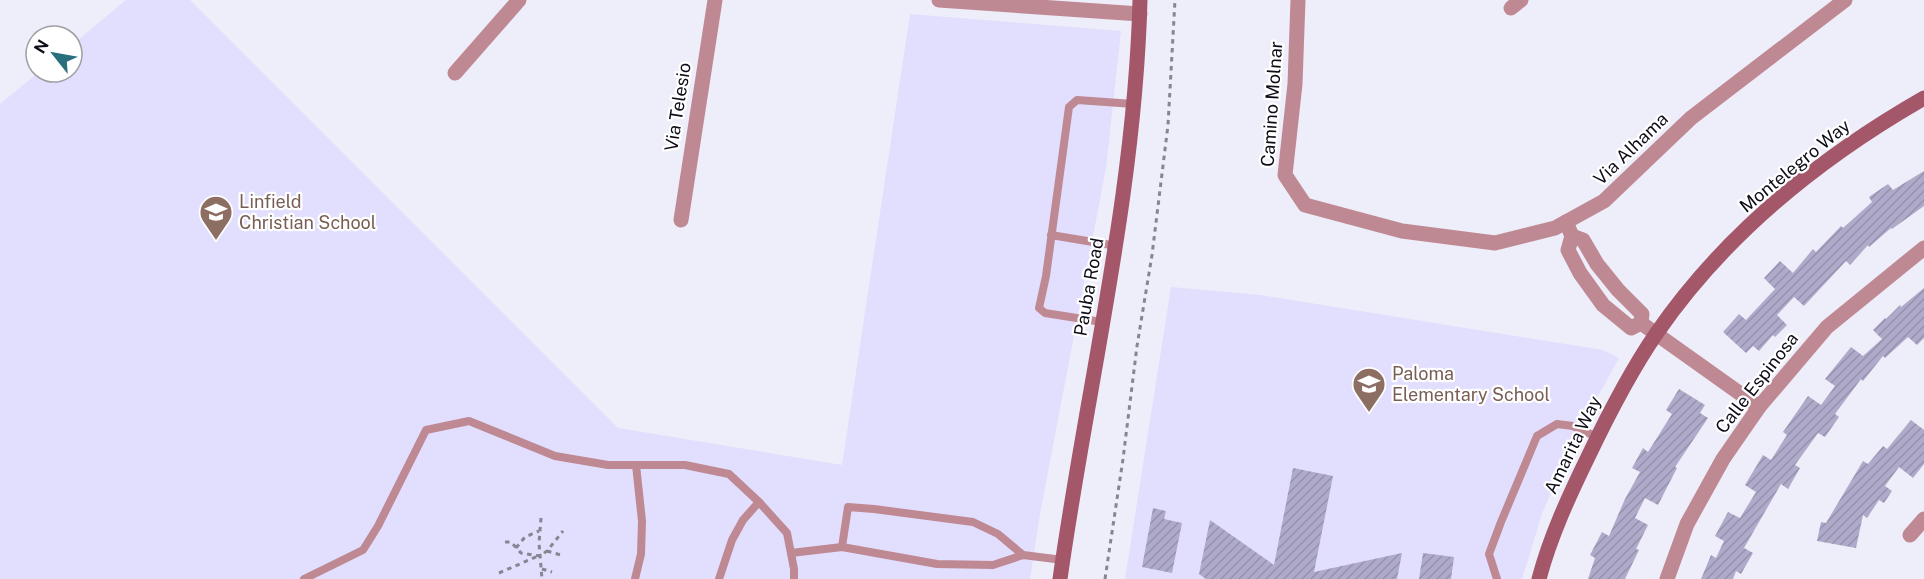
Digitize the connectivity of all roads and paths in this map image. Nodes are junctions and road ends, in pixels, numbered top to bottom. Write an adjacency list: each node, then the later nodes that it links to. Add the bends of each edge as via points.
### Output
1 (519, 0): 8 (street)
2 (715, 0): 12 (street, Via Telesio)
3 (939, 0): 7 (street)
4 (1175, 0): 46 (path, via 1166,148)
5 (1298, 0): 11 (street, Camino Molnar, via 1295,84 1285,175)
6 (1845, 0): 13 (street, Via Alhama, via 1691,118)
7 (1140, 7): 10 (street, Pauba Road)
8 (455, 73)
9 (1924, 98): 18 (street, Montelegro Way, via 1831,157 1778,200 1727,249)
10 (1135, 104): 14 (lane, via 1077,100 1069,107); 15 (street, Pauba Road)
11 (1305, 205): 13 (street, Via Alhama, via 1402,231 1495,243 1555,228)
12 (681, 220)
13 (1569, 229): 18 (street, via 1583,240 1611,282 1642,314 1641,323)
14 (1051, 235): 15 (lane); 17 (lane, via 1039,308 1045,313)
15 (1117, 246): 17 (street, Pauba Road)
16 (1924, 248): 19 (street, Calle Espinosa, via 1827,327)
17 (1102, 322): 36 (street, Pauba Road)
18 (1656, 333): 19 (street); 20 (street, Amarita Way)
19 (1759, 407): 49 (street, Calle Espinosa, via 1723,459 1687,524)
20 (1597, 437): 47 (lane, via 1573,426 1557,424 1537,436 1489,554); 48 (street, Amarita Way, via 1566,501)
21 (636, 465): 22 (lane, via 685,465 729,474); 40 (lane, via 608,465 555,456 469,421 426,430 363,550); 42 (lane, via 642,521)
22 (759, 502): 32 (lane, via 787,533); 43 (lane, via 732,540)
23 (541, 518): 25 (path)
24 (1924, 519): 27 (street)
25 (539, 531): 30 (path, via 525,537); 34 (path)
26 (563, 531): 31 (path)
27 (1910, 535)
28 (505, 542): 30 (path)
29 (842, 547): 32 (lane); 33 (lane, via 937,564 993,565); 33 (lane, via 848,507 973,522 998,534)
30 (516, 548): 34 (path, via 521,553)
31 (547, 551): 34 (path); 35 (path)
32 (791, 553): 44 (lane)
33 (1023, 555): 36 (lane)
34 (540, 556): 37 (path); 39 (path)
35 (564, 556)
36 (1063, 560): 45 (street, Pauba Road)
37 (542, 570): 38 (path); 41 (path)
38 (552, 572)
39 (499, 573)
40 (304, 579)
41 (542, 579)
42 (635, 579)
43 (719, 579)
44 (794, 579)
45 (1060, 579)
46 (1105, 579)
47 (1497, 579)
48 (1539, 579)
49 (1667, 579)

